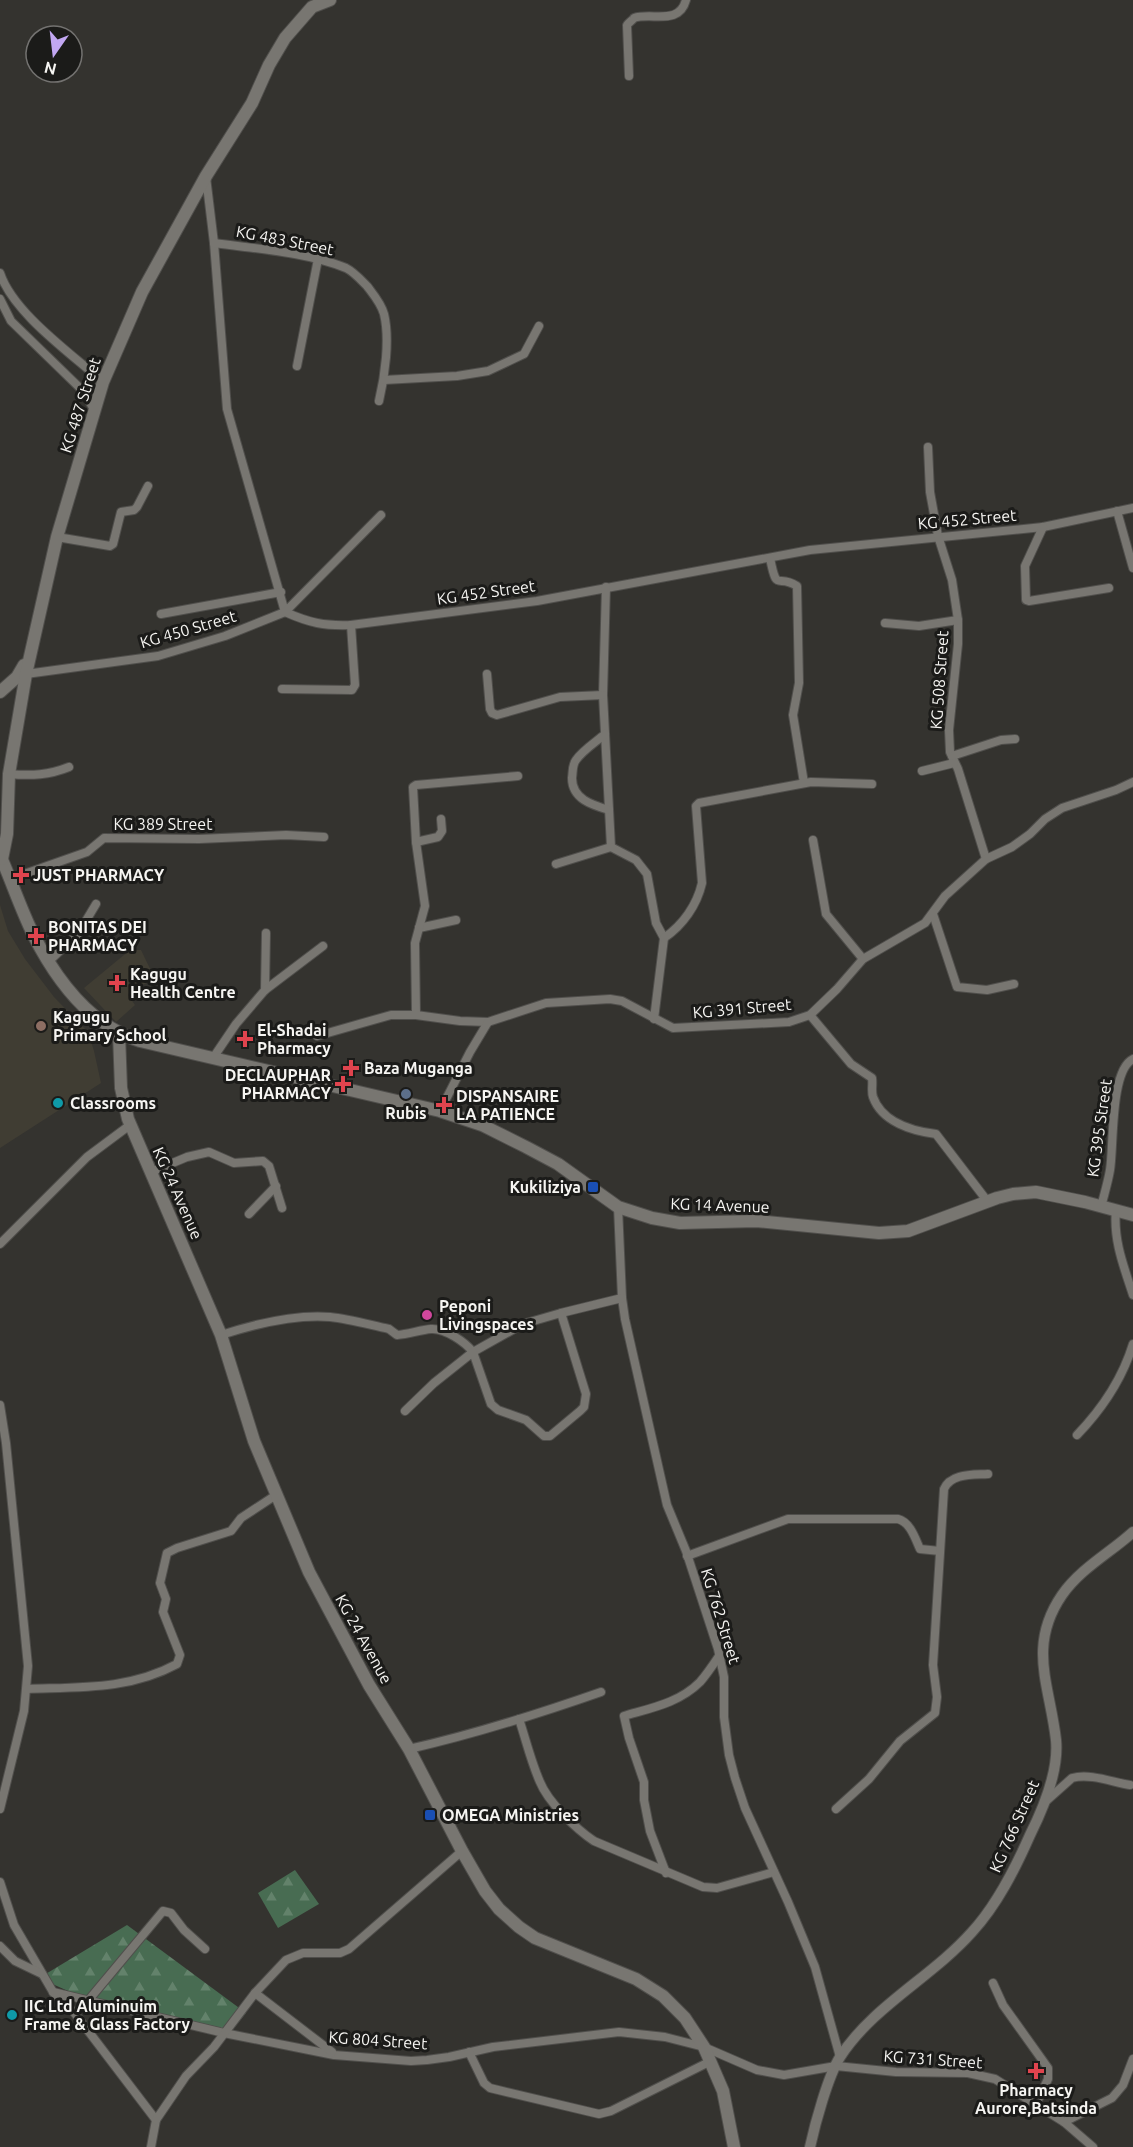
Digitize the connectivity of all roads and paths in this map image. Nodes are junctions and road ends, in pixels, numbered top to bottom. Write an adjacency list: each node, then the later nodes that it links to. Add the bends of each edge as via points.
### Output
1 (330, 0): 4 (main road, KG 487 Street, via 312,8 285,38 252,103)
2 (686, 0): 3 (street, via 683,9 674,15 634,18 627,25)
3 (629, 76)
4 (206, 176): 5 (street); 12 (main road, KG 487 Street, via 142,292)
5 (214, 243): 6 (street, KG 483 Street); 27 (street, via 227,409)
6 (318, 259): 10 (street); 11 (street, KG 483 Street, via 348,269 379,302 384,313)
7 (0, 273): 12 (street, via 19,304 42,330)
8 (0, 298): 14 (street, via 11,321 82,390)
9 (539, 326): 11 (street, via 524,354 488,371)
10 (297, 366)
11 (384, 380): 13 (street, KG 483 Street)
12 (103, 382): 14 (main road, KG 487 Street)
13 (379, 401)
14 (94, 410): 22 (main road, KG 487 Street)
15 (928, 447): 21 (street, KG 508 Street, via 930,492)
16 (148, 486): 22 (street, via 138,507 121,512 110,546)
17 (1133, 508): 18 (street, KG 452 Street)
18 (1117, 511): 20 (street, KG 452 Street); 24 (street)
19 (381, 515): 28 (street)
20 (1043, 528): 21 (street, KG 452 Street); 26 (street, via 1025,566 1026,600)
21 (938, 536): 23 (street, KG 452 Street); 30 (street, KG 508 Street, via 952,580)
22 (57, 537): 33 (main road, KG 487 Street)
23 (770, 558): 25 (street, KG 452 Street); 47 (street, via 774,578 797,586 799,683 793,715)
24 (1133, 568)
25 (606, 587): 32 (street, KG 452 Street, via 537,601); 38 (street)
26 (1109, 588)
27 (280, 592): 28 (street); 29 (street)
28 (285, 612): 32 (street, KG 452 Street, via 325,626); 34 (street, KG 450 Street, via 225,636 158,656)
29 (161, 614)
30 (958, 620): 31 (street, via 919,626); 41 (street, KG 508 Street, via 950,730)
31 (885, 622)
32 (351, 625): 36 (street, via 355,685 352,690)
33 (30, 657): 34 (main road, KG 487 Street); 37 (main road, via 17,677)
34 (26, 674): 44 (main road, KG 487 Street)
35 (487, 674): 38 (street, via 490,709 497,715 560,697)
36 (282, 689)
37 (0, 692)
38 (603, 695): 39 (street)
39 (605, 734): 49 (street); 49 (street, via 577,759 572,787 590,804)
40 (1015, 739): 41 (street, via 1001,740)
41 (953, 760): 43 (street); 56 (street, KG 508 Street)
42 (69, 766): 44 (street, via 33,776)
43 (922, 771)
44 (9, 774): 55 (main road, KG 487 Street, via 7,834)
45 (518, 776): 53 (street, via 416,785)
46 (1133, 782): 56 (street, KG 391 Street, via 1062,808 1012,848)
47 (804, 783): 48 (street); 64 (street, via 697,804 702,883 681,924)
48 (872, 784)
49 (609, 810): 54 (street)
50 (441, 819): 53 (street, via 438,837)
51 (324, 837): 58 (street, KG 389 Street, via 104,838 87,852)
52 (813, 840): 66 (street, via 826,914)
53 (416, 842): 62 (street, via 425,906)
54 (611, 847): 57 (street); 64 (street, via 636,860 646,874 656,923)
55 (1, 858): 58 (main road, KG 14 Avenue)
56 (986, 859): 60 (street, KG 391 Street, via 945,896)
57 (556, 864)
58 (10, 879): 67 (main road, KG 14 Avenue, via 34,937)
59 (96, 904): 67 (street, via 78,934)
60 (933, 914): 66 (street, KG 391 Street, via 925,923); 68 (street, via 957,987 987,990)
61 (456, 920): 62 (street)
62 (419, 928): 70 (street, via 415,944)
63 (266, 933): 69 (street)
64 (664, 938): 72 (street)
65 (323, 946): 69 (street)
66 (863, 960): 71 (street, KG 391 Street)
67 (49, 961): 74 (main road, KG 14 Avenue, via 80,1002)
68 (1014, 984)
69 (265, 990): 76 (street)
70 (416, 1015): 73 (street); 75 (street, via 391,1015)
71 (810, 1015): 72 (street, KG 391 Street, via 789,1022 673,1028); 82 (street, via 851,1064 872,1078 872,1094 886,1117 936,1134)
72 (654, 1019): 73 (street, KG 391 Street, via 622,1001 610,999 546,1003)
73 (488, 1022): 78 (street)
74 (119, 1034): 76 (main road, KG 14 Avenue); 79 (main road, KG 24 Avenue, via 122,1098)
75 (317, 1036)
76 (213, 1058): 78 (main road, KG 14 Avenue)
77 (1133, 1059): 84 (street, KG 395 Street, via 1122,1072 1110,1170)
78 (440, 1111): 83 (main road, KG 14 Avenue, via 482,1125 534,1151)
79 (130, 1125): 80 (main road, KG 24 Avenue); 89 (street, via 87,1157)
80 (151, 1172): 81 (street, via 209,1152 234,1162 263,1161 269,1166); 93 (main road, KG 24 Avenue)
81 (276, 1186): 85 (street); 87 (street)
82 (988, 1202): 83 (main road, KG 14 Avenue, via 908,1231 879,1233 756,1221 680,1223); 84 (main road, KG 14 Avenue, via 1036,1192)
83 (618, 1207): 91 (street, KG 762 Street)
84 (1101, 1207): 86 (main road, KG 14 Avenue)
85 (282, 1209)
86 (1116, 1210): 88 (main road, KG 14 Avenue); 90 (street, via 1117,1241)
87 (249, 1214)
88 (1133, 1215)
89 (0, 1244)
90 (1133, 1295)
91 (622, 1298): 92 (street); 103 (street, KG 762 Street, via 664,1495)
92 (561, 1313): 95 (street, via 523,1324); 95 (street, via 586,1394 584,1407 550,1436 544,1437 526,1420 491,1404)
93 (221, 1335): 95 (street, via 272,1322 326,1317 389,1329 397,1335 434,1328 457,1338); 100 (main road, KG 24 Avenue, via 254,1441)
94 (1133, 1344): 98 (street, via 1114,1390)
95 (473, 1353): 97 (street)
96 (0, 1405): 105 (street, via 28,1666)
97 (405, 1411)
98 (1077, 1435)
99 (988, 1474): 102 (street, via 947,1482)
100 (276, 1495): 105 (street, via 241,1518 231,1531 167,1553 160,1578 166,1599 163,1609 180,1655 177,1664 109,1686); 108 (main road, KG 24 Avenue, via 309,1572 369,1685)
101 (1133, 1532): 110 (street, KG 766 Street, via 1079,1575 1050,1618 1043,1672 1056,1741 1055,1765)
102 (940, 1551): 103 (street, via 920,1549 904,1520 797,1519 768,1525); 112 (street, via 933,1665 935,1713 900,1741 869,1779)
103 (687, 1556): 104 (street, KG 762 Street)
104 (719, 1656): 114 (street, KG 762 Street, via 729,1755 745,1808); 115 (street, via 701,1681 682,1696 624,1716 644,1782 650,1831)
105 (27, 1689): 111 (street)
106 (601, 1692): 107 (street)
107 (519, 1719): 108 (street); 115 (street, via 541,1784 579,1830)
108 (409, 1749): 113 (main road, KG 24 Avenue)
109 (1130, 1785): 110 (street, via 1077,1776)
110 (1043, 1804): 130 (street, KG 766 Street, via 1005,1885 974,1931 858,2034)
111 (0, 1809)
112 (836, 1809)
113 (462, 1851): 122 (street, via 349,1950 292,1956); 125 (main road, KG 24 Avenue, via 492,1900 519,1927 535,1938 636,1979 663,1996 685,2018)
114 (774, 1872): 115 (street, via 710,1888); 130 (street, KG 762 Street, via 814,1967)
115 (666, 1873)
116 (0, 1882): 119 (street, via 14,1925)
117 (0, 1946): 119 (street, via 19,1964)
118 (205, 1949): 123 (street, via 171,1913 164,1911)
119 (42, 1974): 121 (street)
120 (993, 1983): 131 (street, via 1003,2005 1048,2068 1048,2079)
121 (53, 1992): 123 (street, KG 804 Street); 132 (street, via 80,2020)
122 (255, 1993): 124 (street); 127 (street)
123 (87, 2001): 124 (street, KG 804 Street)
124 (224, 2033): 127 (street, KG 804 Street); 132 (street, via 186,2076)
125 (704, 2047): 126 (street, KG 804 Street, via 665,2037 619,2032); 129 (main road, KG 24 Avenue); 130 (street, KG 731 Street, via 775,2074 797,2074)
126 (469, 2052): 127 (street, KG 804 Street, via 411,2061); 129 (street, via 484,2084 490,2088 599,2114)
127 (334, 2055)
128 (1133, 2059): 133 (street, via 1112,2098)
129 (711, 2061): 135 (main road, KG 24 Avenue, via 723,2091)
130 (838, 2061): 131 (street, KG 731 Street, via 896,2072 968,2073 995,2079); 136 (street)
131 (1036, 2104): 133 (street, KG 731 Street)
132 (156, 2120): 134 (street)
133 (1064, 2122): 137 (street, KG 731 Street)
134 (151, 2147)
135 (734, 2147)
136 (810, 2147)
137 (1093, 2147)

